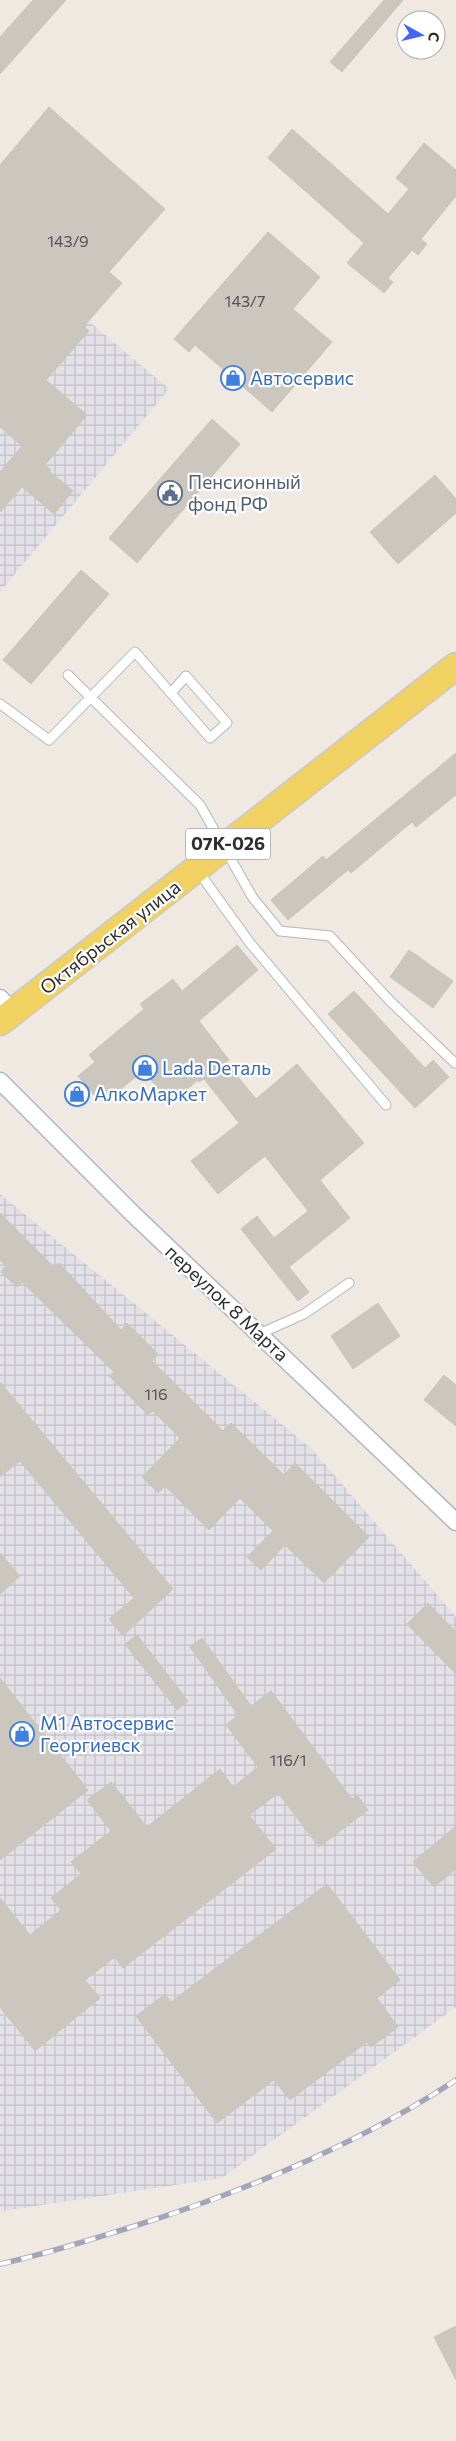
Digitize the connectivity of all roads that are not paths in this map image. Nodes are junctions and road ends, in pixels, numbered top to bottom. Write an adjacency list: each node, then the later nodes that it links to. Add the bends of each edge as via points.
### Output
1 (456, 666): 6 (main road, Октябрьская улица / 07К-026)
2 (68, 674): 4 (lane)
3 (171, 693): 3 (lane, via 210,738 227,723 186,676); 4 (lane, via 135,652)
4 (92, 698): 5 (lane, via 49,740); 6 (lane, via 200,805)
5 (0, 704)
6 (225, 847): 7 (main road, Октябрьская улица / 07К-026); 9 (lane, via 253,898 280,931 330,936 390,1002)
7 (197, 869): 8 (main road, Октябрьская улица / 07К-026); 11 (lane, via 250,943)
8 (4, 1011)
9 (455, 1063)
10 (0, 1081): 13 (street, переулок 8 Марта, via 133,1214)
11 (386, 1106)
12 (349, 1283): 13 (lane, via 304,1314)
13 (260, 1334): 14 (street, переулок 8 Марта)
14 (456, 1522)

